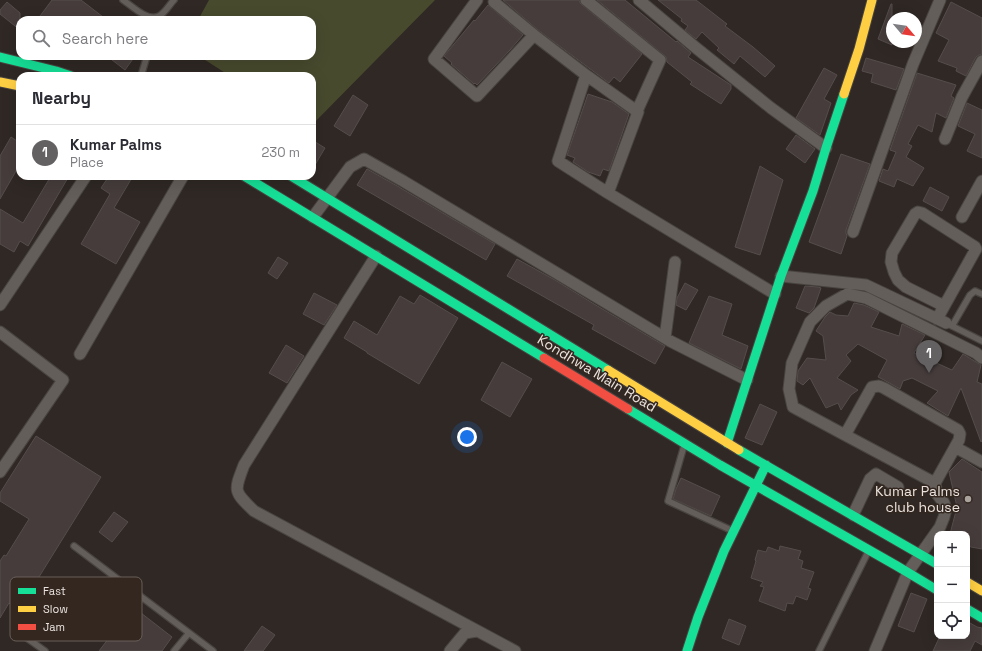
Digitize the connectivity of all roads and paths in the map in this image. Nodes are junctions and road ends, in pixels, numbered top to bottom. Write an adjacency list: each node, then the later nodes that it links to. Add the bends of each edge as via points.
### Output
1 (123, 0): 9 (lane)
2 (174, 0): 10 (lane)
3 (477, 0): 11 (street, via 434,59 477,96)
4 (586, 0): 20 (street, via 660,60)
5 (639, 0): 22 (street, via 695,47)
6 (872, 0): 22 (main road, via 859,49)
7 (940, 0): 32 (street, via 913,64)
8 (494, 2): 11 (street)
9 (146, 16)
10 (160, 16)
11 (534, 35): 17 (street)
12 (0, 57): 15 (main road)
13 (146, 60): 16 (lane)
14 (982, 61): 21 (street, via 962,97)
15 (59, 72)
16 (142, 72)
17 (586, 75): 20 (street); 28 (street, via 558,161)
18 (0, 82): 19 (main road)
19 (16, 85)
20 (637, 111): 28 (street)
21 (945, 139)
22 (826, 148): 35 (main road)
23 (83, 180): 38 (street)
24 (182, 180): 44 (street)
25 (251, 180): 30 (main road, Kondhwa Main Road)
26 (297, 180): 29 (main road, Kondhwa Main Road)
27 (982, 181): 31 (street)
28 (608, 193): 36 (street)
29 (326, 198): 30 (street); 42 (street, via 350,167 364,159); 49 (main road, Kondhwa Main Road)
30 (313, 217): 33 (main road, Kondhwa Main Road)
31 (962, 217)
32 (853, 232)
33 (376, 256): 48 (main road, Kondhwa Main Road); 71 (street, via 244,465 236,486 240,498 254,511)
34 (675, 262): 42 (street)
35 (781, 276): 36 (main road); 40 (street, via 866,285)
36 (775, 294): 46 (main road)
37 (982, 294): 40 (lane, via 975,291)
38 (0, 305)
39 (944, 306): 39 (street, via 976,249 918,212 892,253 891,262 898,280 906,287); 40 (street)
40 (945, 323): 43 (lane)
41 (0, 332): 53 (street, via 63,380)
42 (665, 338): 46 (street)
43 (982, 341)
44 (80, 354)
45 (982, 358): 47 (street, via 866,298 847,294 826,306 810,322 792,363 789,389 793,407)
46 (747, 380): 49 (main road)
47 (845, 435): 50 (street, via 869,390 878,386 958,430 959,440); 54 (street)
48 (685, 443): 55 (main road, Kondhwa Main Road); 58 (lane, via 668,500)
49 (727, 443): 52 (main road, Kondhwa Main Road)
50 (955, 447): 51 (street); 54 (street)
51 (982, 462)
52 (766, 465): 55 (main road); 57 (main road, Kondhwa Main Road)
53 (0, 472)
54 (935, 483): 61 (street, via 937,494 946,509 940,527)
55 (756, 486): 58 (main road); 60 (main road, Kondhwa Main Road)
56 (898, 487): 57 (street, via 876,474 870,479)
57 (853, 515): 61 (main road, Kondhwa Main Road)
58 (733, 531): 79 (main road)
59 (74, 546): 64 (lane)
60 (869, 550): 63 (main road, Kondhwa Main Road); 80 (lane)
61 (921, 554): 62 (main road, Kondhwa Main Road); 63 (street)
62 (934, 562)
63 (908, 572): 66 (main road, Kondhwa Main Road); 81 (street)
64 (115, 577)
65 (970, 584): 67 (main road)
66 (934, 588)
67 (982, 591)
68 (142, 597): 72 (lane)
69 (970, 611): 70 (main road)
70 (982, 618)
71 (477, 631): 77 (street, via 465,633); 78 (street)
72 (189, 633): 75 (lane); 76 (lane)
73 (31, 641): 74 (lane)
74 (45, 651)
75 (174, 651)
76 (213, 651)
77 (450, 651)
78 (515, 651)
79 (687, 651)
80 (819, 651)
81 (875, 651)

